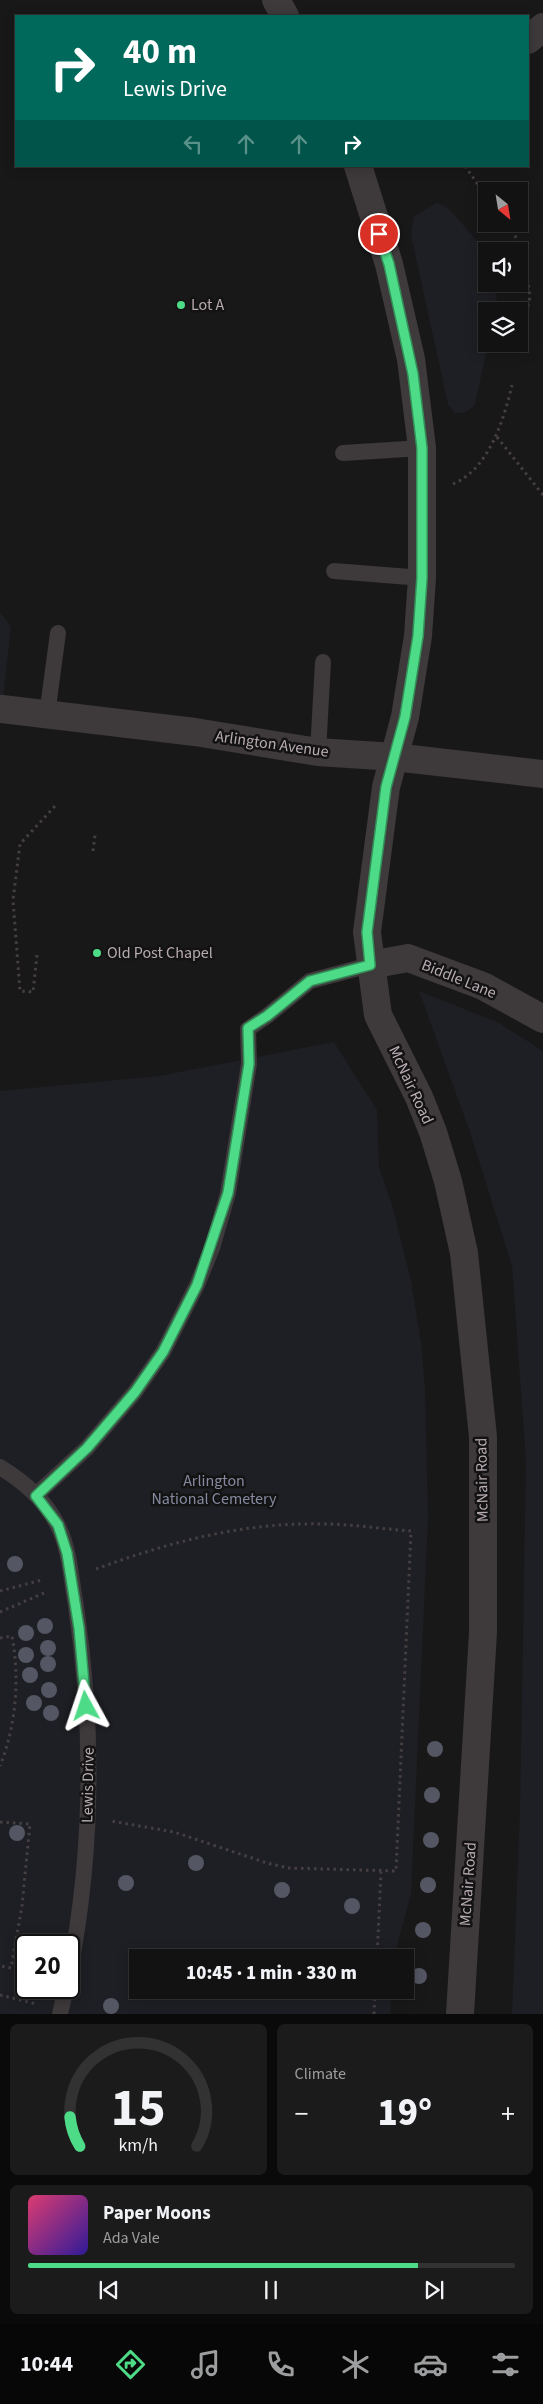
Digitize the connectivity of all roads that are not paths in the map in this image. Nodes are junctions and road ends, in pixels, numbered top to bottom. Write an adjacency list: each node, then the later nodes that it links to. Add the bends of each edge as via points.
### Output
1 (276, 0): 2 (street)
2 (284, 15)
3 (543, 26): 4 (street)
4 (529, 39)
5 (361, 167): 6 (street, McNair Road, via 389,264 411,359)
6 (422, 448): 7 (lane); 9 (street, McNair Road)
7 (343, 453)
8 (334, 572): 9 (lane)
9 (422, 578): 15 (street, McNair Road, via 417,645 405,717)
10 (58, 634): 13 (lane)
11 (324, 662): 14 (lane)
12 (1, 709): 13 (street, Arlington Avenue)
13 (47, 715): 14 (street, Arlington Avenue, via 195,732)
14 (318, 752): 15 (street, Arlington Avenue)
15 (394, 757): 16 (street, Arlington Avenue); 17 (street, McNair Road, via 386,787 367,932)
16 (543, 774)
17 (370, 965): 18 (street, Biddle Lane, via 408,958 483,986); 20 (lane, via 310,981 248,1028 249,1064 228,1193 194,1294 163,1352 130,1398 87,1448); 24 (street, McNair Road, via 378,1015 419,1097 448,1181 464,1253 482,1437 483,1632)
18 (543, 1019)
19 (0, 1467): 20 (lane, Lewis Drive)
20 (36, 1496): 21 (lane, Lewis Drive, via 58,1525 67,1553 80,1636 88,1725 88,1817)
21 (76, 1934)
22 (63, 1999): 23 (lane)
23 (60, 2014)
24 (460, 2014)

